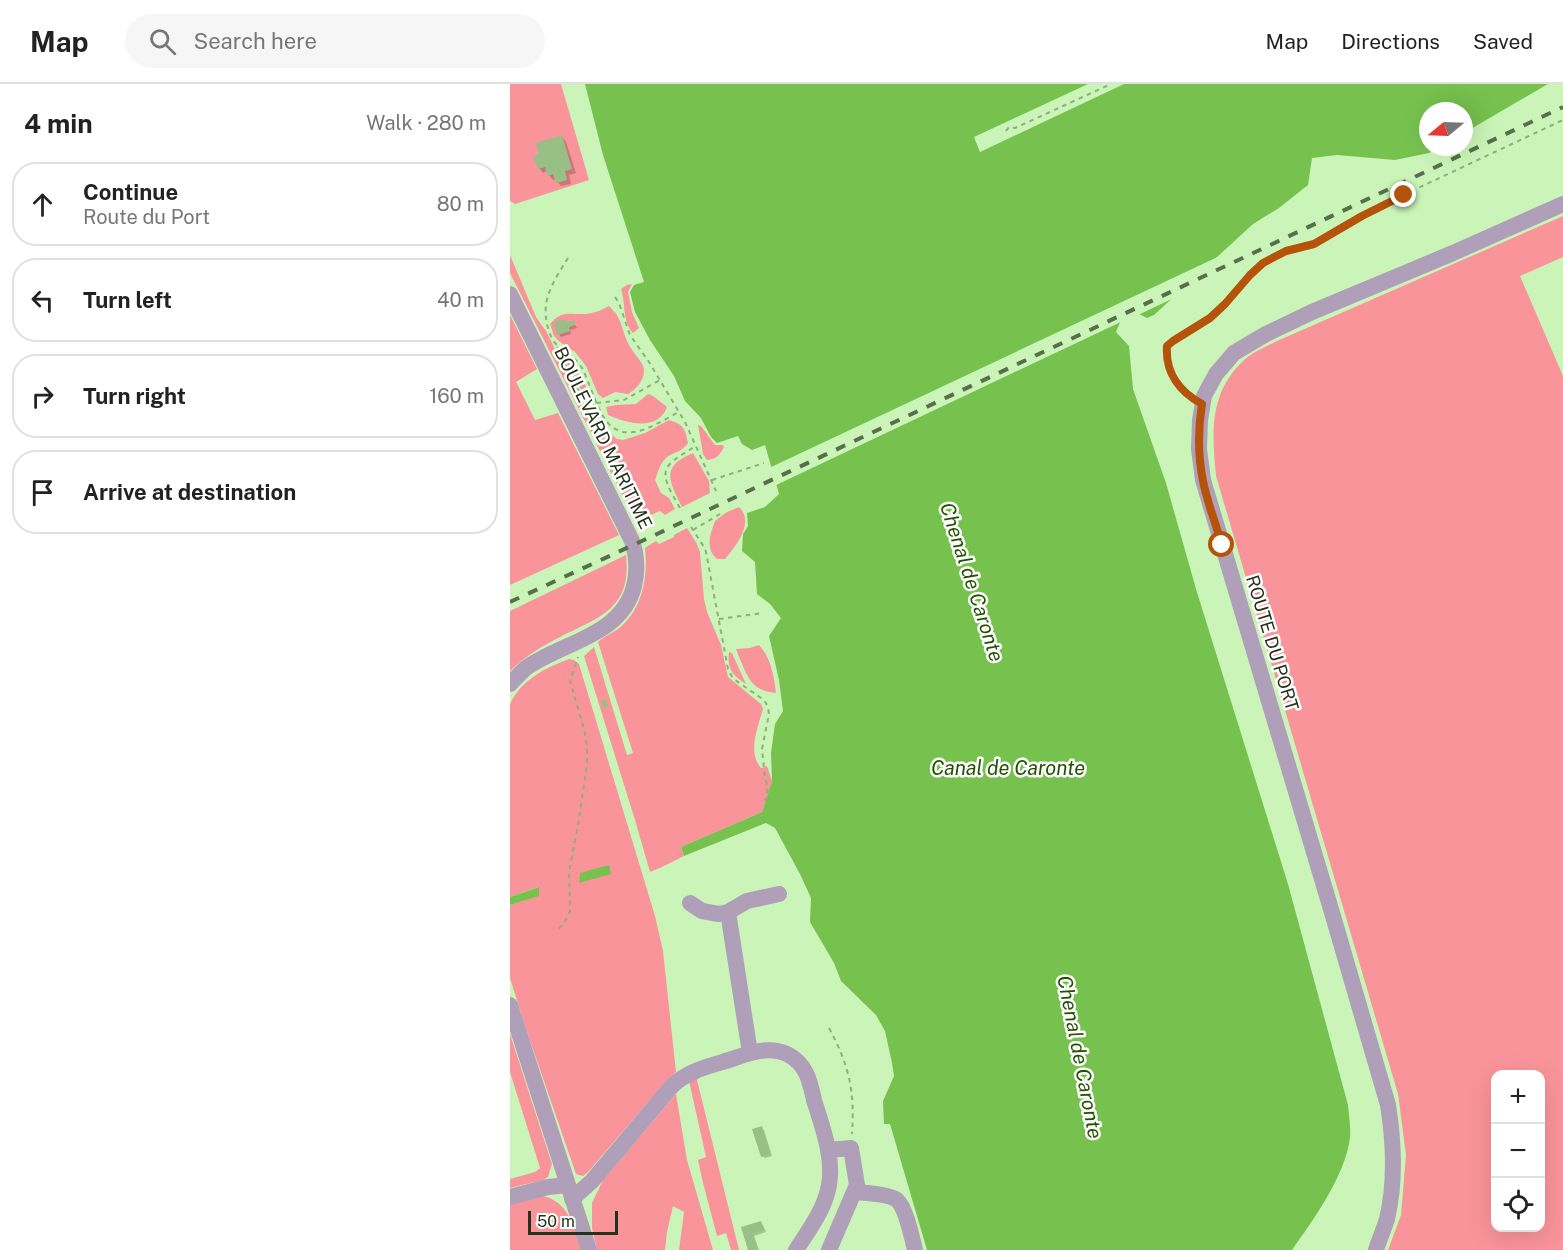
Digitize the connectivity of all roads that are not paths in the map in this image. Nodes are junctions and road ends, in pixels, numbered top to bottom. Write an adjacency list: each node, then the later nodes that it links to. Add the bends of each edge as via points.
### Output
1 (1558, 206): 17 (street, ROUTE DU PORT, via 1266,334 1234,353 1216,374 1202,404 1199,449 1203,480 1388,1105 1393,1135 1392,1192)
2 (510, 294): 3 (street, BOULEVARD MARITIME, via 626,527 638,565 633,594 619,616 526,668)
3 (510, 684)
4 (779, 894): 6 (street, via 747,901)
5 (690, 903): 6 (street, via 702,911)
6 (728, 912): 8 (street)
7 (510, 1005): 10 (street)
8 (750, 1053): 9 (street, via 774,1051 798,1061 806,1073); 10 (street, via 680,1079 592,1181)
9 (828, 1150): 11 (street, via 851,1148 857,1177); 14 (street, via 826,1197)
10 (570, 1192): 12 (street, via 548,1187); 13 (street)
11 (855, 1192): 15 (street); 16 (street, via 898,1201)
12 (510, 1197)
13 (589, 1250)
14 (796, 1250)
15 (829, 1250)
16 (915, 1250)
17 (1376, 1250)

